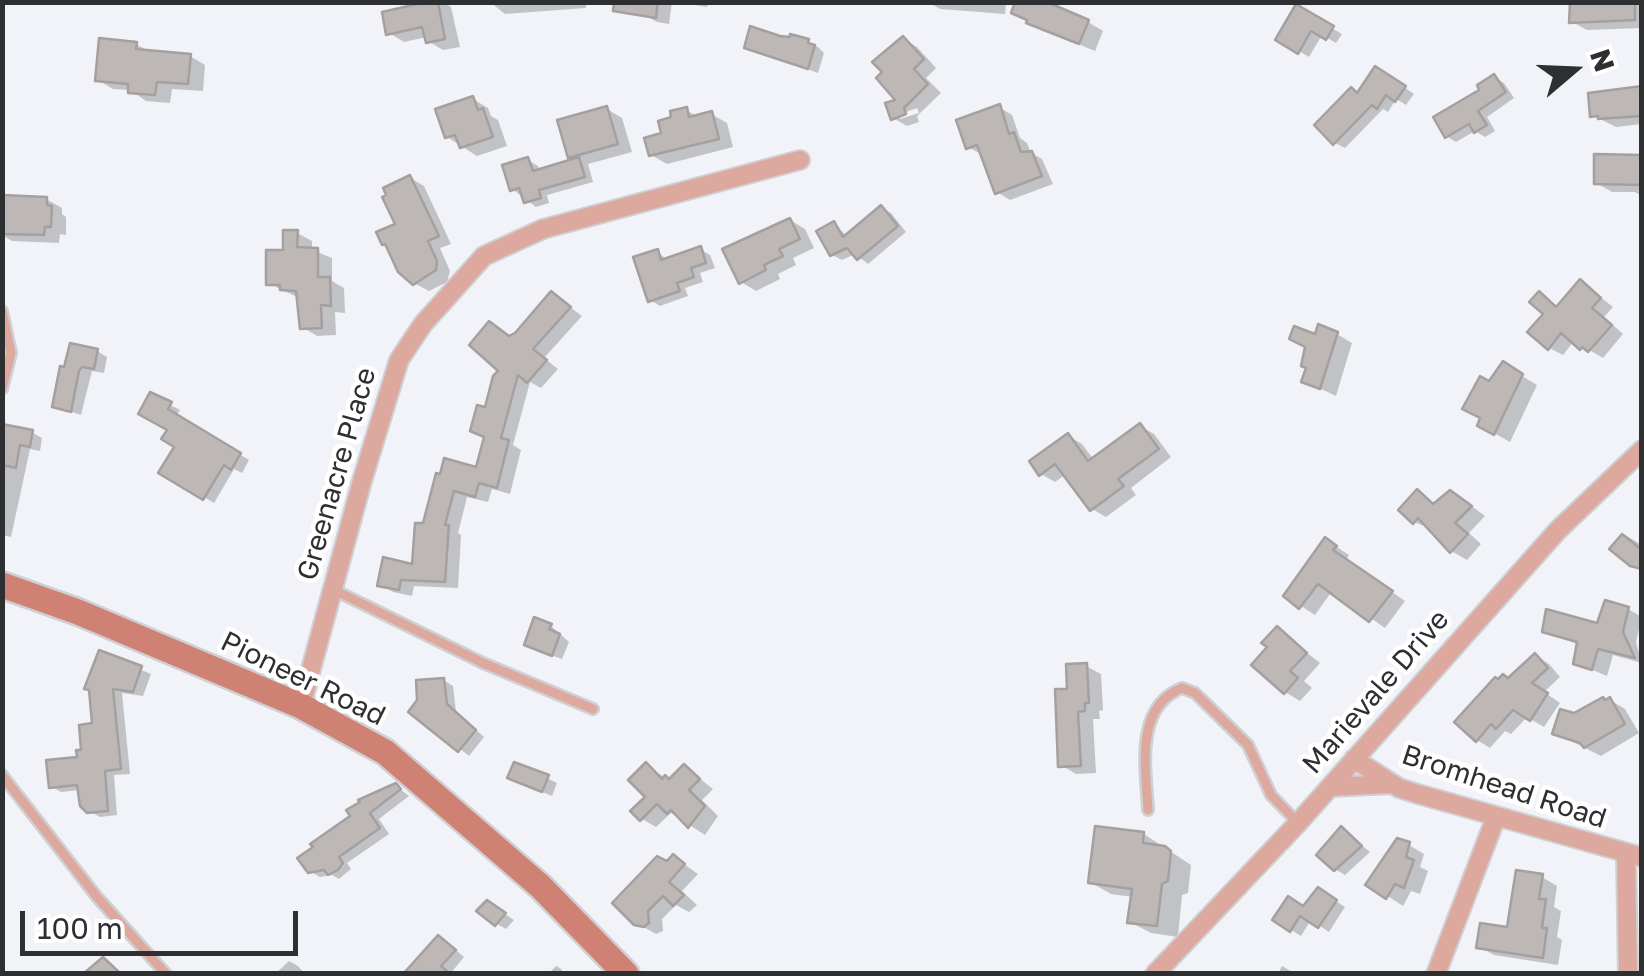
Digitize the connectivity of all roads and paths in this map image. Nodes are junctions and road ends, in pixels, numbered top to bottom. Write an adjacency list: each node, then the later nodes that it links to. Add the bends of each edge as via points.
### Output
1 (800, 160): 6 (street, Greenacre Place, via 543,229 484,256 398,360)
2 (2, 311): 3 (lane, via 11,353)
3 (2, 390)
4 (1642, 450): 9 (street, Marievale Drive, via 1558,530)
5 (2, 585): 7 (main road, Pioneer Road)
6 (332, 590): 7 (street, Greenacre Place); 8 (lane)
7 (301, 706): 18 (main road, Pioneer Road, via 384,752 540,886)
8 (593, 709)
9 (1354, 759): 11 (street, Bromhead Road); 12 (street, Marievale Drive)
10 (2, 775): 17 (lane)
11 (1392, 784): 12 (street); 14 (street, Bromhead Road)
12 (1330, 787): 15 (street, Marievale Drive)
13 (1148, 810): 15 (lane, via 1145,740 1161,702 1182,688 1248,744 1271,794)
14 (1496, 817): 16 (street, Bromhead Road); 20 (street)
15 (1298, 824): 19 (street, Marievale Drive)
16 (1634, 856): 21 (street)
17 (166, 974)
18 (626, 974)
19 (1155, 974)
20 (1436, 974)
21 (1628, 974)

